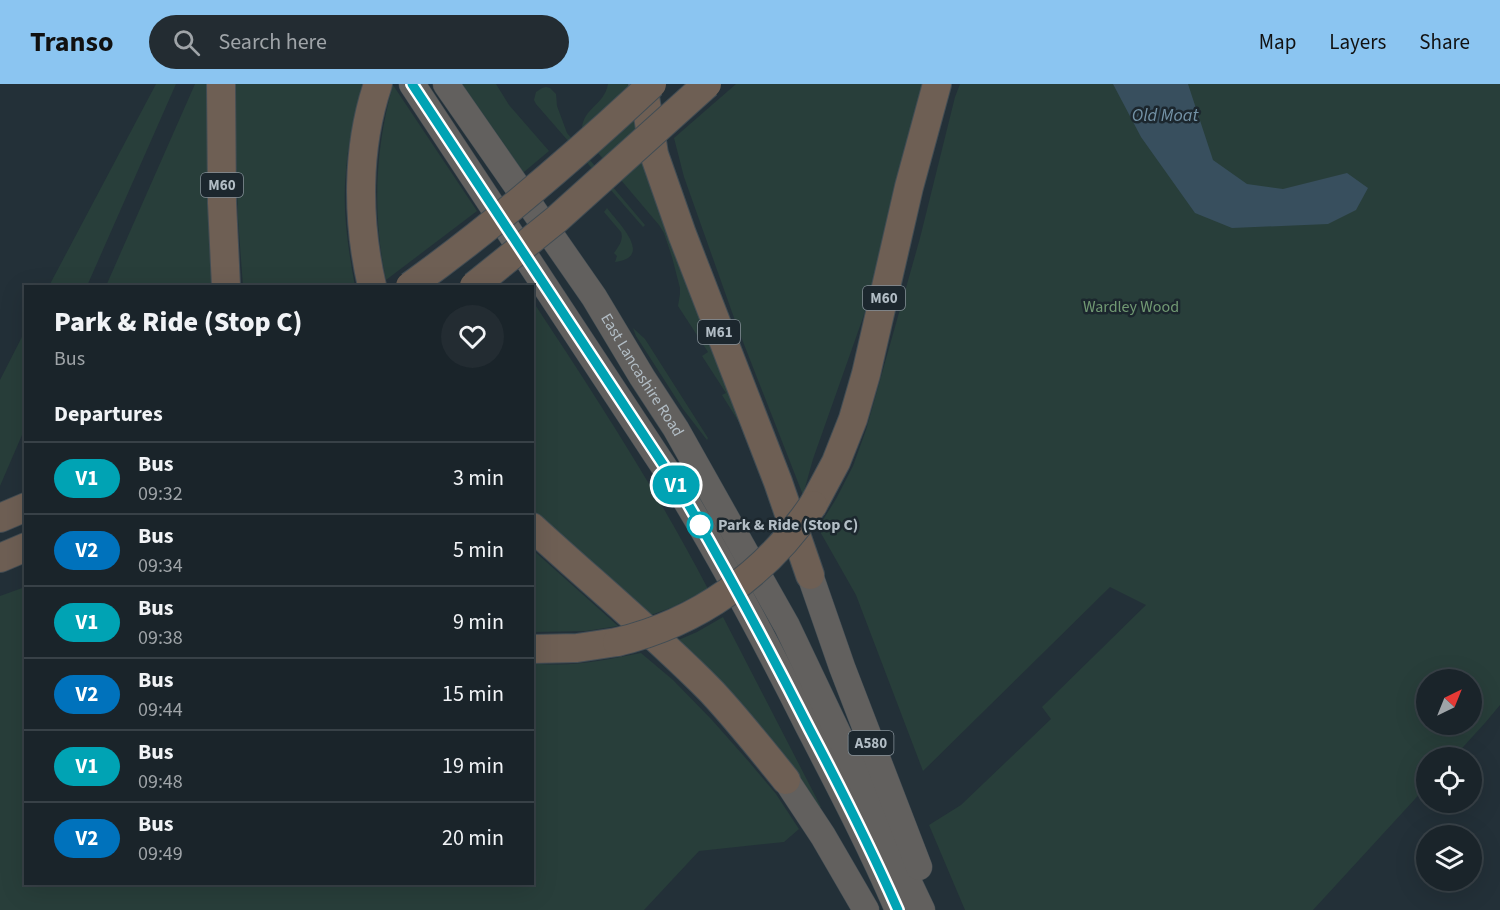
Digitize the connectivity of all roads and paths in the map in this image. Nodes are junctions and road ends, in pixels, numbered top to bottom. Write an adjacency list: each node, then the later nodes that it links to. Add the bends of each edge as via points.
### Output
1 (221, 84): 9 (highway, M60)
2 (378, 84): 10 (highway, via 368,122 361,192 362,228)
3 (412, 84): 24 (highway, East Lancashire Road / A580, via 703,529 829,765)
4 (446, 84): 19 (highway, East Lancashire Road / A580, via 602,310 676,429)
5 (643, 84): 18 (highway, M61, via 654,154)
6 (652, 84): 11 (highway, bridge, via 537,187)
7 (707, 84): 12 (highway, bridge, via 557,219)
8 (937, 84): 20 (highway, M60, bridge, via 856,408 836,462 813,505 771,557 749,577 678,622 617,642)
9 (226, 285)
10 (372, 285)
11 (411, 285)
12 (475, 285)
13 (24, 508): 14 (highway)
14 (0, 518)
15 (534, 529): 22 (highway, via 706,687)
16 (24, 548): 17 (highway)
17 (0, 558)
18 (810, 575): 21 (highway, A580)
19 (764, 585): 21 (highway, via 792,610); 25 (highway, East Lancashire Road / A580)
20 (534, 649)
21 (842, 667): 26 (highway, A580)
22 (786, 780): 23 (highway)
23 (866, 910)
24 (898, 910)
25 (922, 910)
26 (935, 910)

